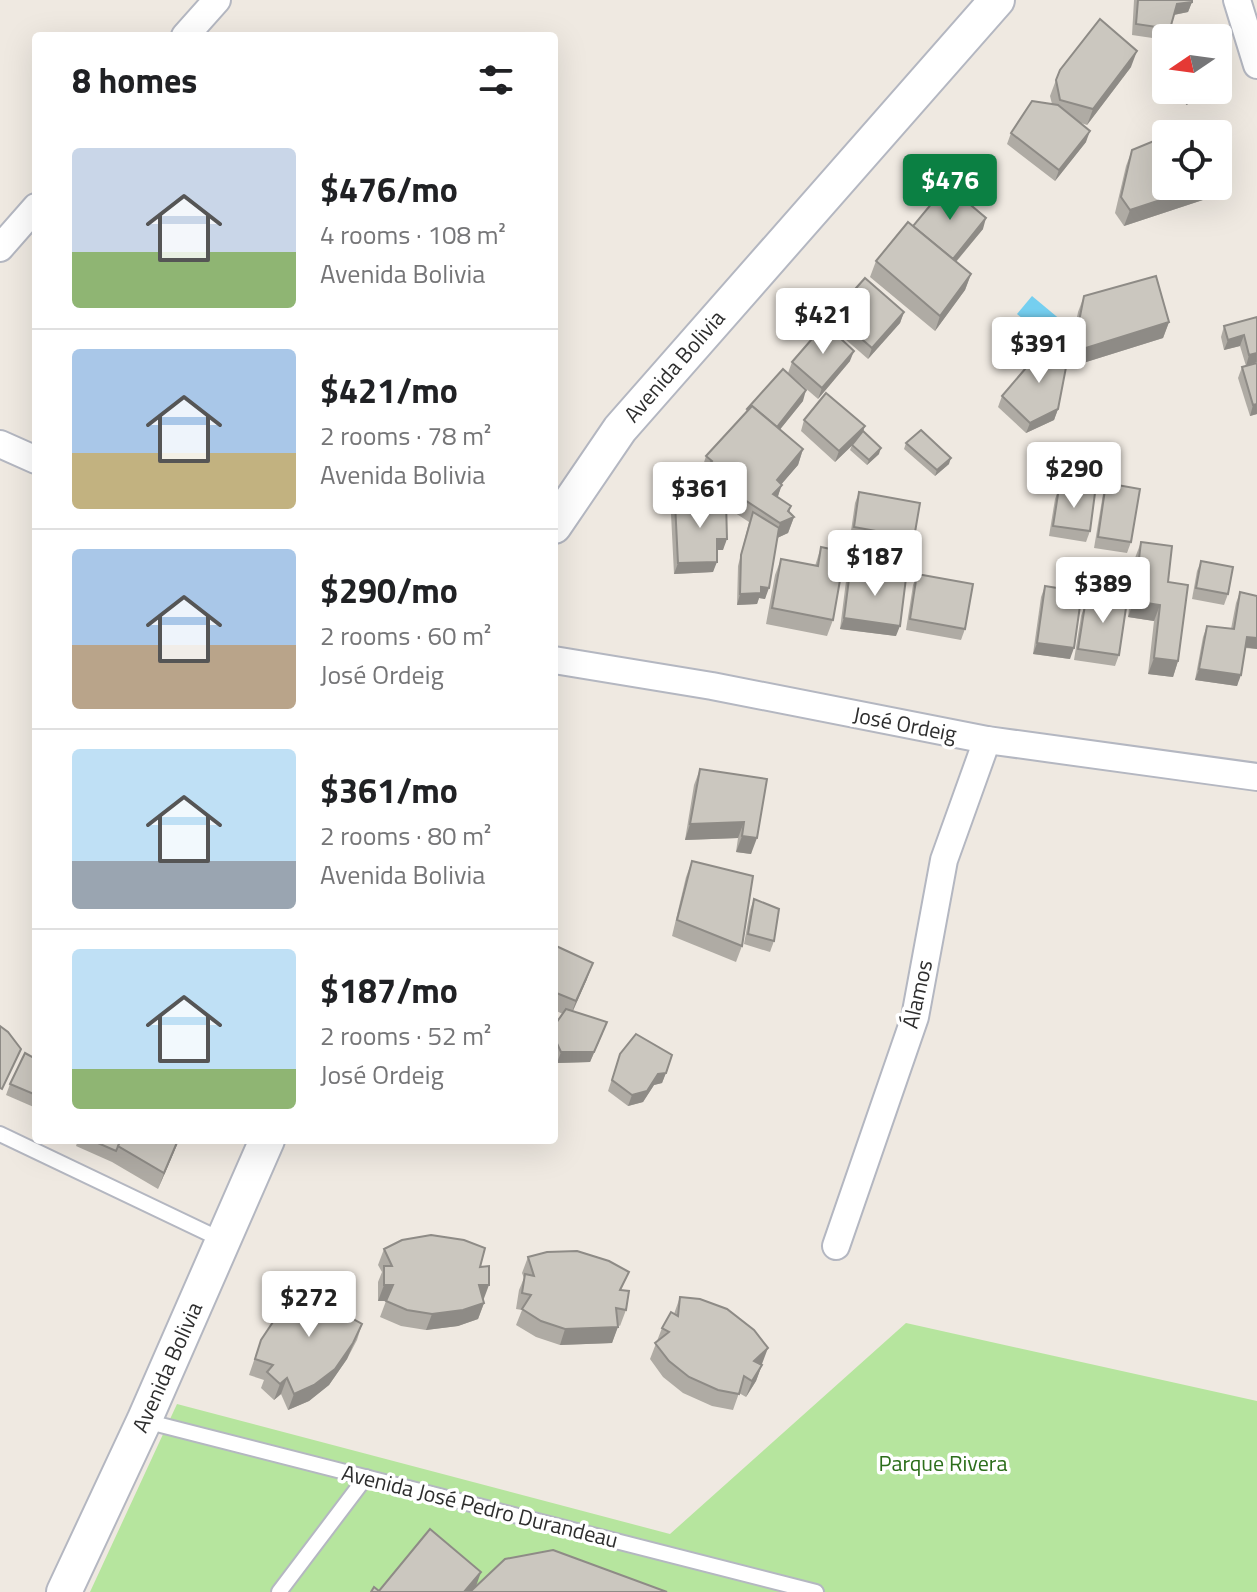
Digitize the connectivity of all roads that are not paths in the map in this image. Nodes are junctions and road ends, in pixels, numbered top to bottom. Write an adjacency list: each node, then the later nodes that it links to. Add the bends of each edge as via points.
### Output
1 (217, 0): 4 (street)
2 (997, 0): 10 (street, Avenida Bolivia, via 620,429)
3 (1237, 0): 5 (street)
4 (189, 32)
5 (1257, 65)
6 (32, 212): 7 (street)
7 (0, 248)
8 (0, 444): 9 (street)
9 (32, 458)
10 (558, 520)
11 (558, 661): 12 (street, José Ordeig)
12 (987, 740): 13 (street, José Ordeig); 17 (street, Álamos, via 944,860 915,1017)
13 (1257, 777)
14 (0, 1134): 16 (lane)
15 (265, 1144): 16 (street, Avenida Bolivia)
16 (223, 1240): 18 (street, Avenida Bolivia)
17 (836, 1246)
18 (144, 1421): 19 (lane, Avenida José Pedro Durandeau); 20 (street, Avenida Bolivia)
19 (366, 1477): 21 (lane); 22 (lane, Avenida José Pedro Durandeau)
20 (64, 1592)
21 (279, 1592)
22 (816, 1592)

